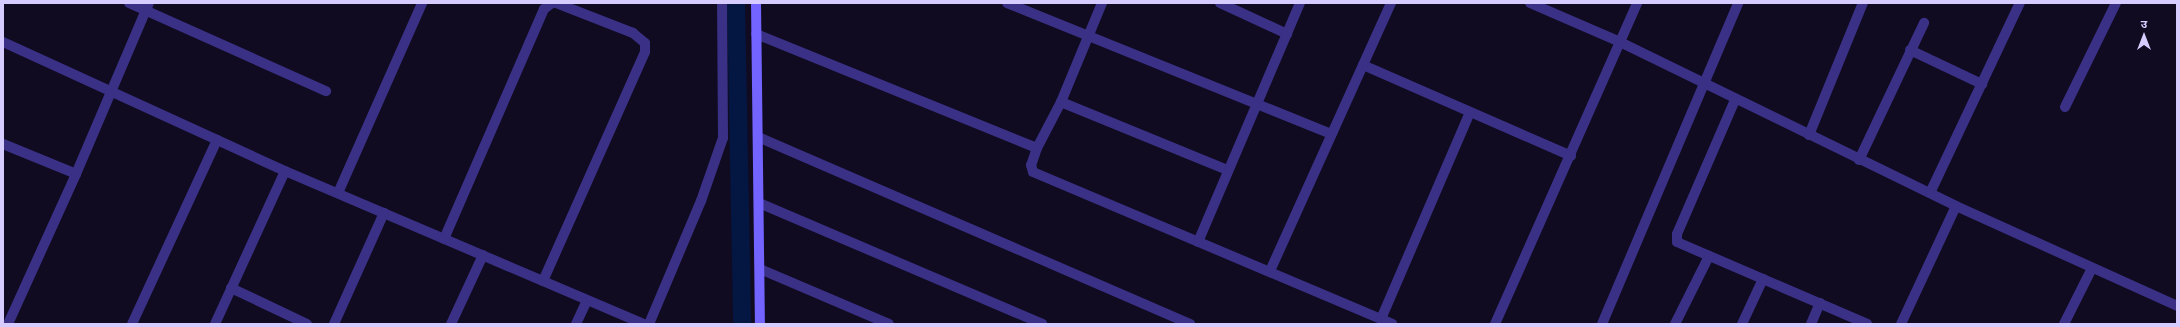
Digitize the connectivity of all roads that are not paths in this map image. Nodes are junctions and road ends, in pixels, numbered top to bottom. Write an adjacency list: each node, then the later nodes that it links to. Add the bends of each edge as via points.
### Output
1 (129, 3): 18 (street)
2 (422, 3): 48 (street)
3 (552, 3): 52 (street, via 544,9)
4 (556, 3): 60 (street, via 633,33 645,43 645,52)
5 (722, 3): 74 (street, via 723,138 702,201)
6 (756, 3): 20 (street)
7 (1007, 3): 21 (street)
8 (1102, 3): 21 (street)
9 (1220, 3): 22 (street)
10 (1300, 3): 22 (street)
11 (1391, 3): 26 (street)
12 (1530, 3): 24 (street)
13 (1637, 3): 24 (street)
14 (1738, 3): 27 (street)
15 (1863, 3): 37 (street)
16 (2020, 3): 28 (street)
17 (2116, 3): 34 (street)
18 (148, 7): 29 (street); 30 (street)
19 (1924, 23): 25 (street)
20 (756, 34): 38 (street); 41 (street)
21 (1091, 34): 32 (street); 33 (street)
22 (1287, 34): 33 (street)
23 (3, 42): 30 (street)
24 (1620, 42): 27 (street); 42 (street)
25 (1910, 50): 28 (street); 43 (street)
26 (1363, 64): 35 (street); 36 (street)
27 (1700, 84): 31 (street); 81 (street)
28 (1982, 84): 47 (street)
29 (326, 91)
30 (111, 92): 39 (street); 46 (street)
31 (1735, 100): 37 (street); 55 (street, via 1676,238 1677,242)
32 (1061, 102): 41 (street); 44 (street)
33 (1257, 104): 36 (street); 44 (street)
34 (2065, 107)
35 (1470, 112): 42 (street); 65 (street)
36 (1332, 134): 58 (street)
37 (1809, 136): 43 (street)
38 (758, 137): 49 (street); 78 (street)
39 (217, 140): 45 (street); 67 (street)
40 (3, 144): 46 (street)
41 (1038, 148): 53 (street, via 1031,165 1040,176)
42 (1571, 156): 80 (street)
43 (1860, 160): 47 (street)
44 (1228, 170): 53 (street)
45 (285, 171): 48 (street); 61 (street)
46 (76, 174): 66 (street)
47 (1930, 193): 50 (street)
48 (338, 194): 51 (street)
49 (758, 203): 57 (street); 77 (street)
50 (1956, 206): 56 (street); 86 (street)
51 (384, 213): 52 (street); 70 (street)
52 (444, 239): 54 (street)
53 (1198, 242): 58 (street)
54 (483, 255): 60 (street); 71 (street)
55 (1709, 256): 59 (street); 82 (street)
56 (2092, 268): 64 (street); 87 (street)
57 (760, 269): 75 (street); 76 (street)
58 (1270, 271): 65 (street)
59 (1763, 279): 63 (street); 83 (street)
60 (543, 281): 62 (street)
61 (231, 288): 68 (street); 69 (street)
62 (587, 300): 72 (street); 73 (street)
63 (1820, 303): 84 (street); 85 (street)
64 (2177, 306)
65 (1381, 319): 79 (street)
66 (8, 324)
67 (132, 324)
68 (215, 324)
69 (307, 324)
70 (334, 324)
71 (451, 324)
72 (576, 324)
73 (643, 324)
74 (649, 324)
75 (760, 324)
76 (889, 324)
77 (1042, 324)
78 (1190, 324)
79 (1392, 324)
80 (1495, 324)
81 (1602, 324)
82 (1675, 324)
83 (1742, 324)
84 (1811, 324)
85 (1867, 324)
86 (1901, 324)
87 (2064, 324)

